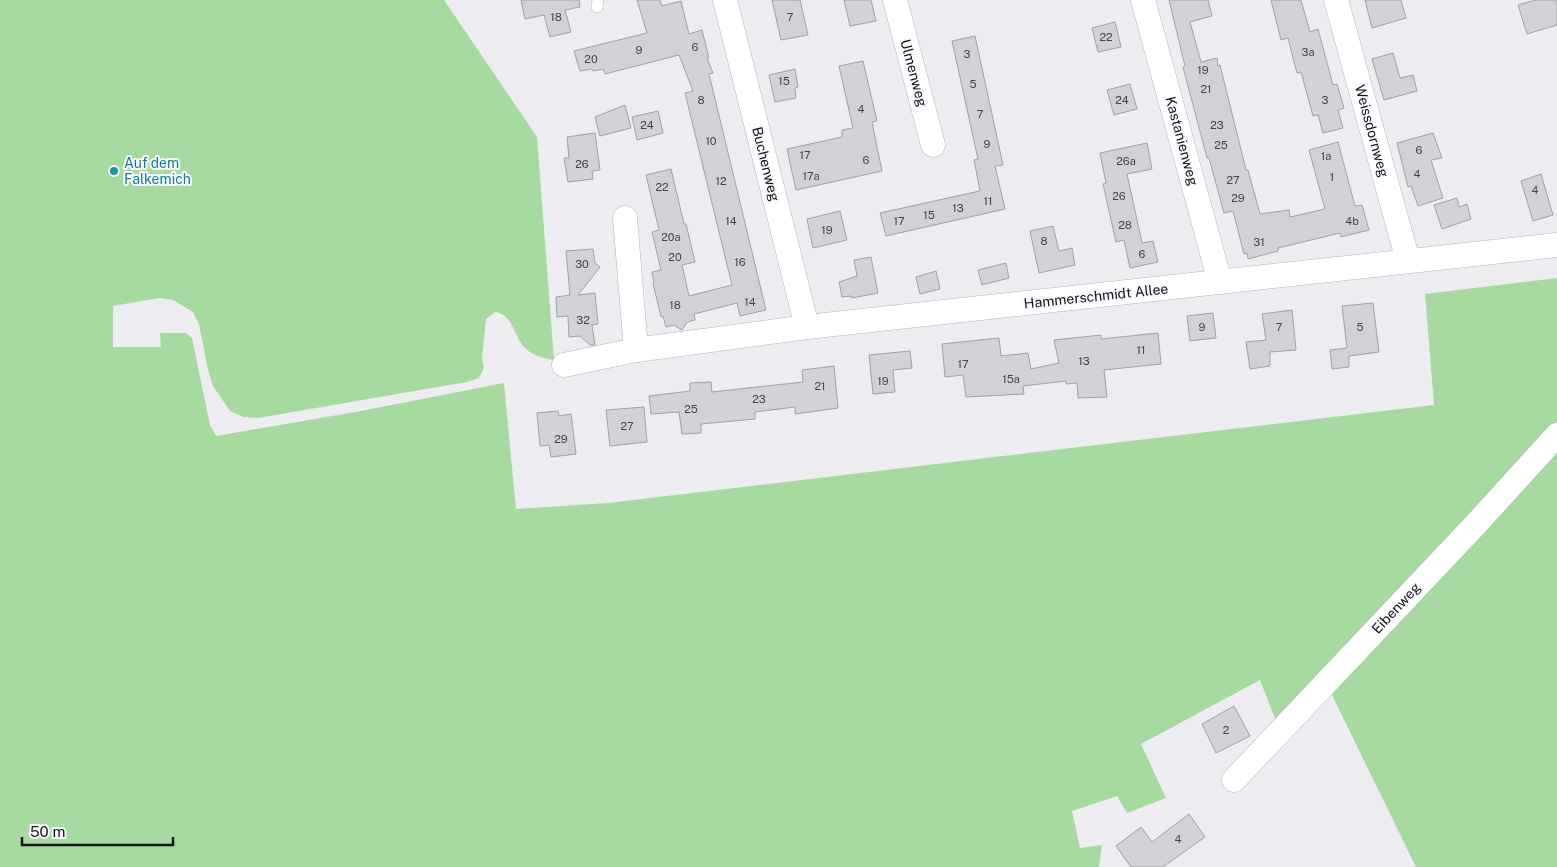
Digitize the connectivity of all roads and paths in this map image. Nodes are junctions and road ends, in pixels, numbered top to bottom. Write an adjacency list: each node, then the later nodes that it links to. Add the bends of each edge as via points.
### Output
1 (725, 0): 10 (street, Buchenweg)
2 (895, 0): 5 (street, Ulmenweg)
3 (1143, 0): 9 (street, Kastanienweg)
4 (1336, 0): 8 (street, Weissdornweg)
5 (933, 145)
6 (625, 218): 11 (street)
7 (1557, 245): 8 (street, Hammerschmidt Allee)
8 (1408, 261): 9 (street, Hammerschmidt Allee)
9 (1220, 282): 10 (street, Hammerschmidt Allee)
10 (807, 328): 11 (street, Hammerschmidt Allee)
11 (636, 350): 12 (street, Hammerschmidt Allee)
12 (564, 365)
13 (1557, 435): 14 (street, Eibenweg)
14 (1234, 780)

